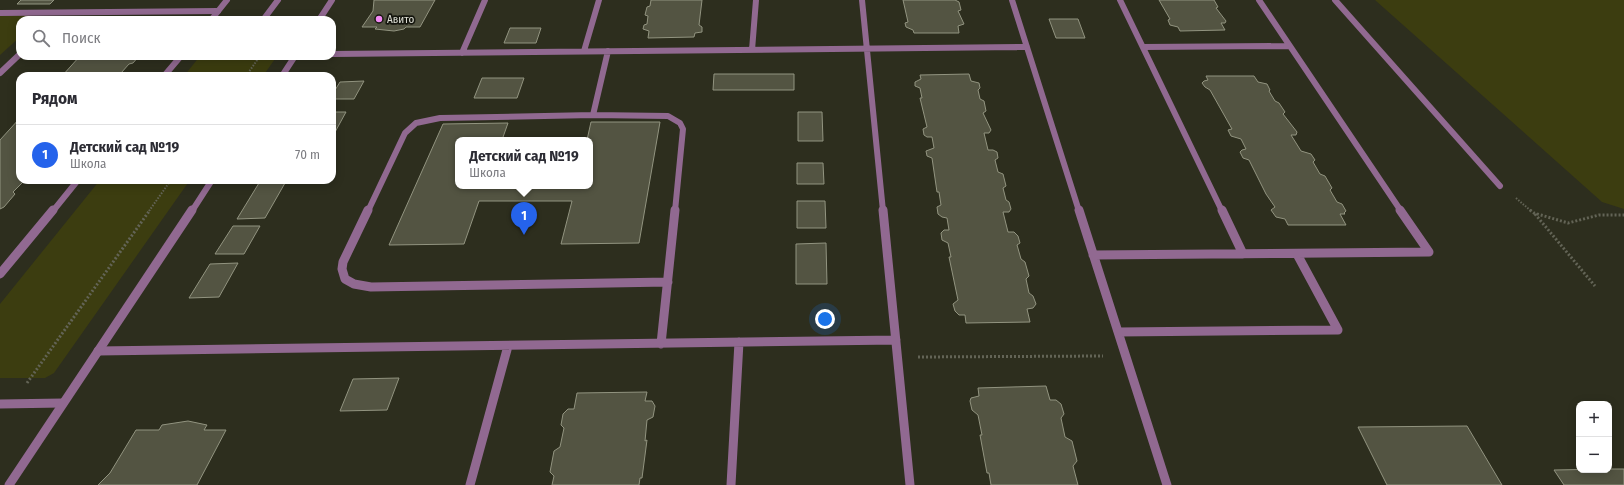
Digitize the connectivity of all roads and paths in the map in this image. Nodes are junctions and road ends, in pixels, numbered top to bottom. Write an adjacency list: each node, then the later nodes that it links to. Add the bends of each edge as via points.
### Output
1 (227, 0): 12 (street)
2 (278, 0): 17 (street)
3 (332, 0): 18 (street)
4 (485, 0): 26 (street)
5 (599, 0): 24 (street)
6 (756, 0): 23 (street)
7 (862, 0): 22 (street)
8 (1012, 0): 20 (street)
9 (1120, 0): 21 (street)
10 (1259, 0): 19 (street)
11 (1335, 0): 40 (street)
12 (218, 11): 13 (street); 16 (street)
13 (64, 12): 14 (street); 15 (street)
14 (0, 13)
15 (60, 16)
16 (214, 16)
17 (266, 16)
18 (322, 16)
19 (1289, 46): 21 (street); 44 (street, via 1429,252)
20 (1027, 47): 22 (street); 45 (street)
21 (1143, 47): 43 (street)
22 (867, 49): 23 (street); 50 (street)
23 (752, 50): 25 (street)
24 (584, 51): 25 (street); 26 (street)
25 (608, 51): 36 (street)
26 (462, 52): 27 (street)
27 (336, 54)
28 (16, 58): 35 (street)
29 (178, 60): 32 (street)
30 (257, 60): 33 (path)
31 (292, 60): 34 (street)
32 (167, 72)
33 (249, 72)
34 (285, 72)
35 (0, 73)
36 (593, 115): 47 (street, via 661,115 674,118 683,129); 47 (street, via 440,118 413,125 405,133 343,262 342,275 351,284 371,287)
37 (75, 184): 46 (street)
38 (169, 184): 59 (path)
39 (209, 184): 54 (street)
40 (1500, 186): 41 (path)
41 (1534, 213): 42 (path, via 1568,223 1599,215); 48 (path)
42 (1624, 215)
43 (1243, 254): 44 (street); 45 (street)
44 (1297, 254): 49 (street, via 1338,330)
45 (1093, 255): 49 (street)
46 (0, 274)
47 (668, 282): 52 (street)
48 (1595, 286)
49 (1118, 332): 55 (street)
50 (896, 340): 51 (street); 56 (street)
51 (739, 342): 52 (street); 62 (street)
52 (661, 344): 53 (street)
53 (508, 346): 54 (street); 61 (street)
54 (98, 351): 57 (street)
55 (1125, 356): 56 (path); 64 (street)
56 (898, 357): 63 (street)
57 (63, 403): 59 (street); 60 (street)
58 (0, 404): 59 (street)
59 (12, 404)
60 (9, 485)
61 (470, 485)
62 (731, 485)
63 (910, 485)
64 (1167, 485)

